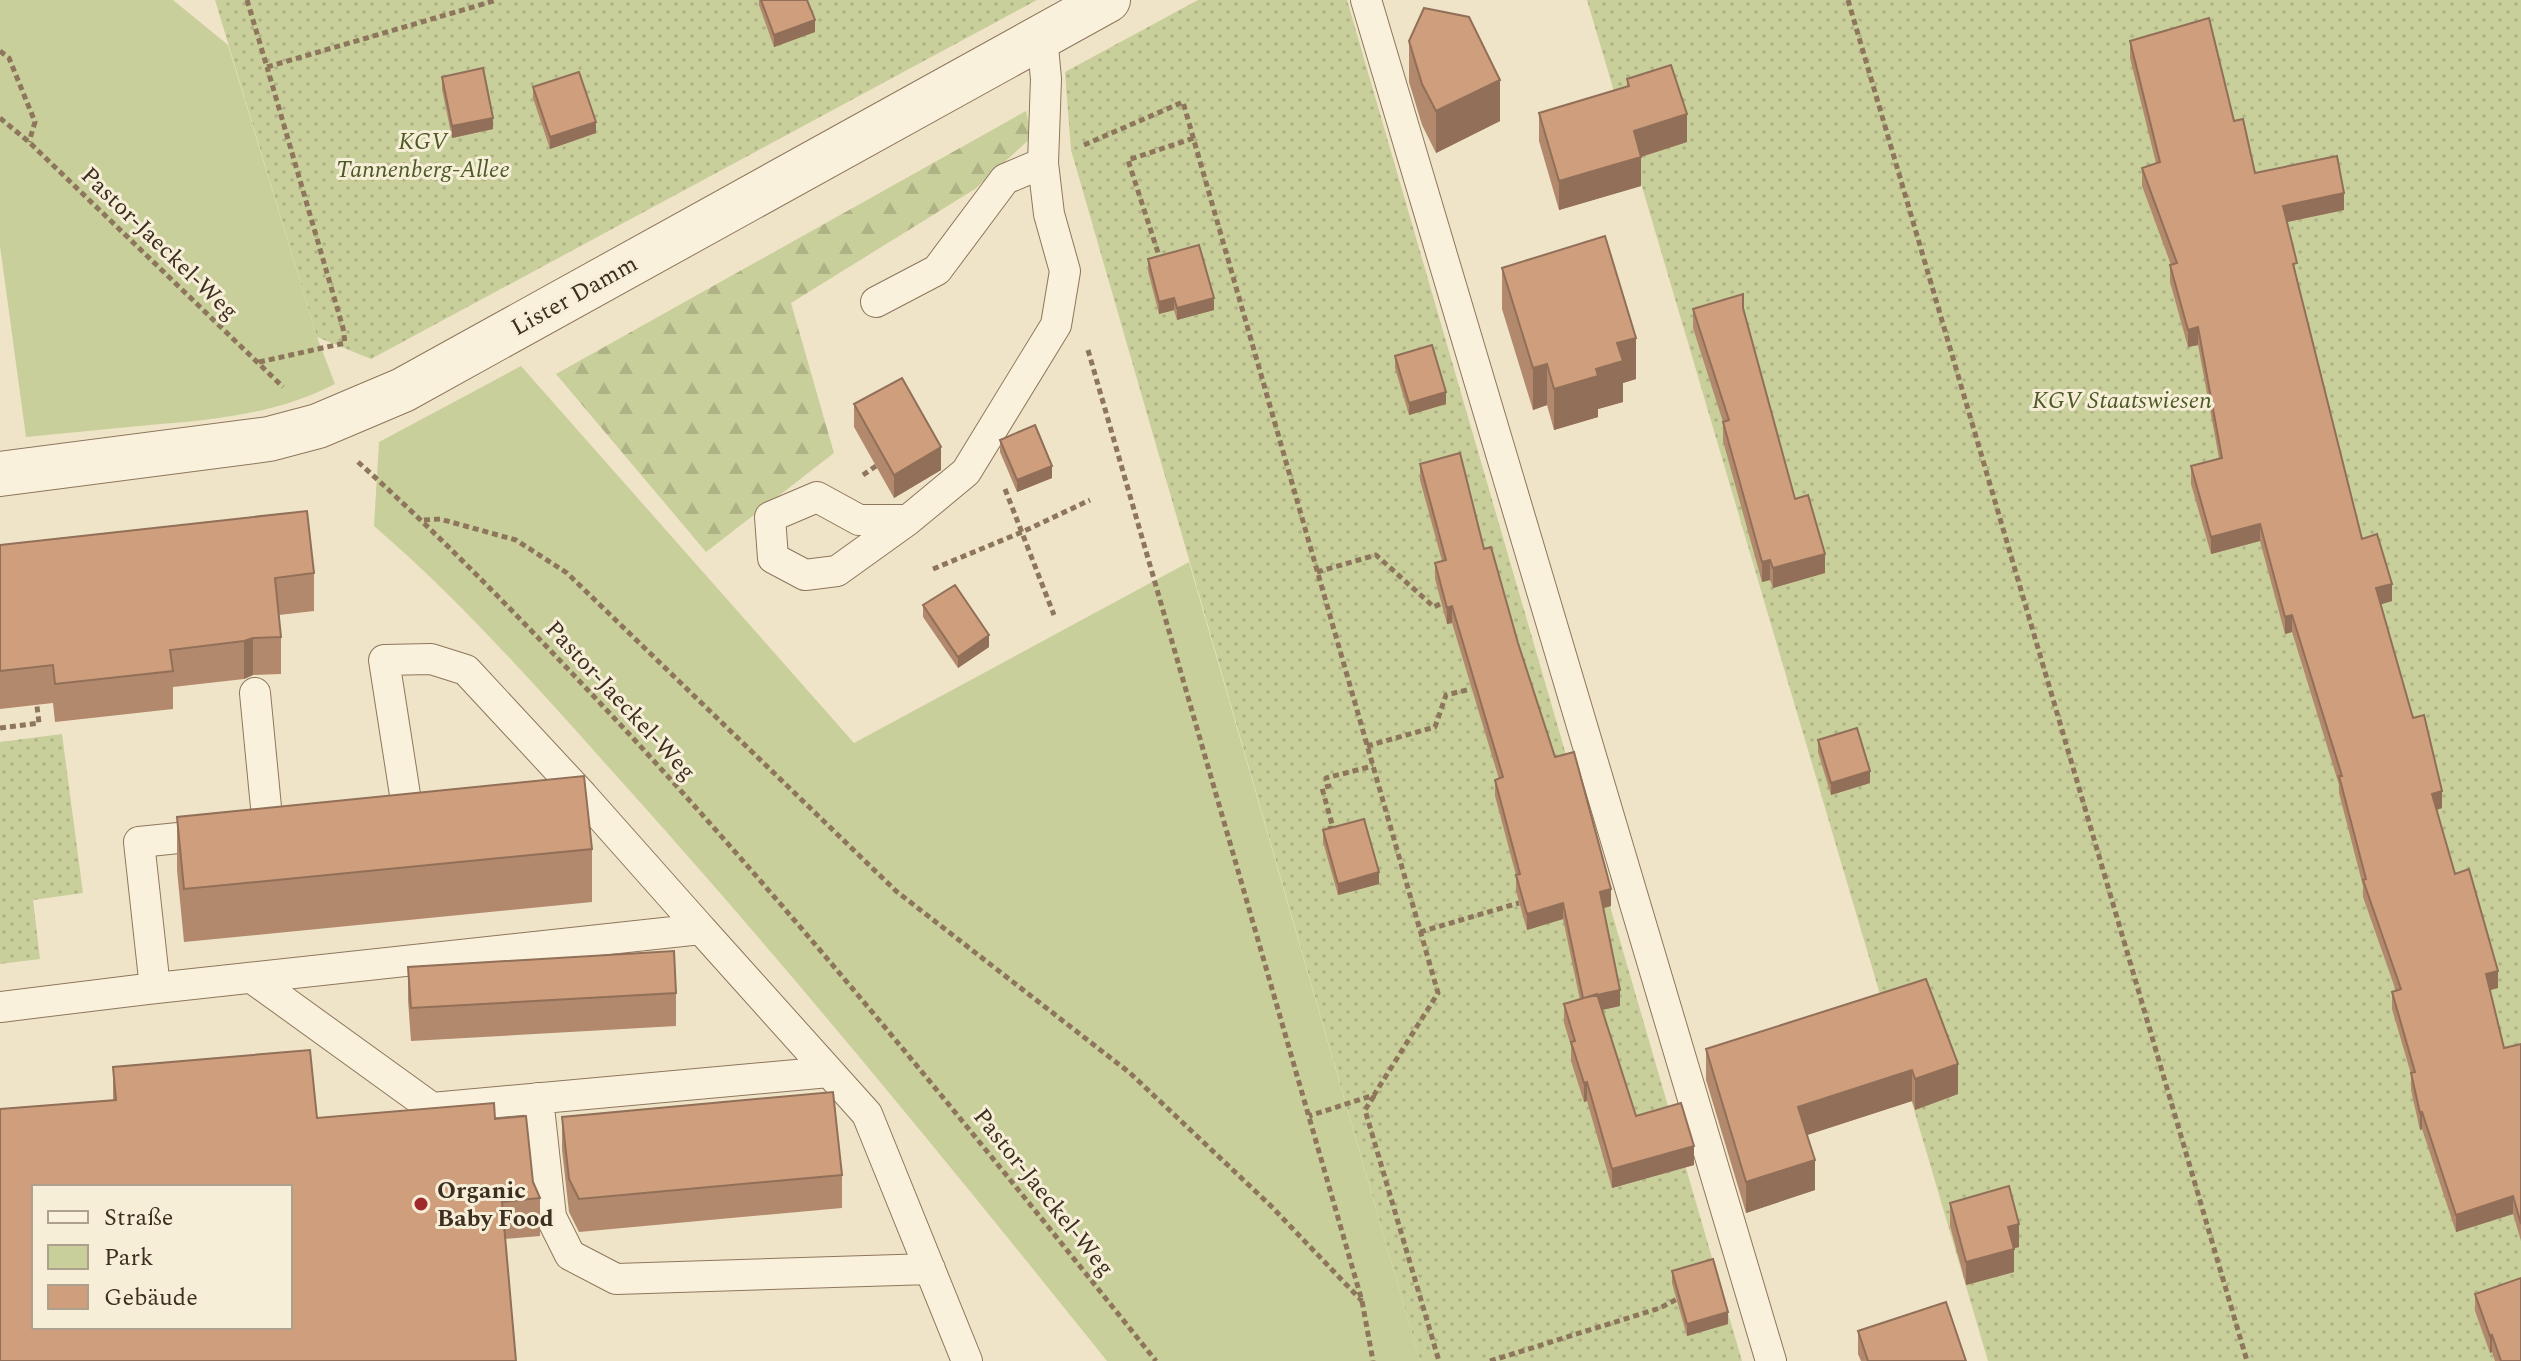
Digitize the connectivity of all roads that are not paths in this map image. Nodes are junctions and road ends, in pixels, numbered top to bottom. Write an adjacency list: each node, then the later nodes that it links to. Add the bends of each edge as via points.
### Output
1 (1108, 0): 3 (street, Lister Damm)
2 (1366, 0): 24 (lane)
3 (1042, 36): 4 (lane); 6 (street, Lister Damm, via 403,390 318,426 269,439)
4 (1043, 163): 5 (lane, via 1005,179 937,270); 7 (lane, via 1049,214 1065,271 1056,325 966,472)
5 (876, 302)
6 (0, 474)
7 (908, 520)
8 (255, 693): 15 (lane)
9 (582, 795): 10 (lane); 12 (lane, via 466,670 431,659 384,660); 16 (lane)
10 (519, 802)
11 (439, 810): 12 (lane)
12 (408, 814): 13 (lane)
13 (377, 817)
14 (299, 825): 15 (lane)
15 (268, 828): 18 (lane, via 139,842)
16 (701, 929): 17 (lane); 20 (lane)
17 (252, 978): 18 (lane); 21 (lane, via 432,1108)
18 (155, 988): 19 (lane)
19 (0, 1007)
20 (829, 1072): 21 (lane); 22 (lane, via 867,1114)
21 (538, 1098): 22 (lane, via 551,1217 570,1255 616,1279)
22 (930, 1269): 23 (lane)
23 (967, 1361)
24 (1771, 1361)

